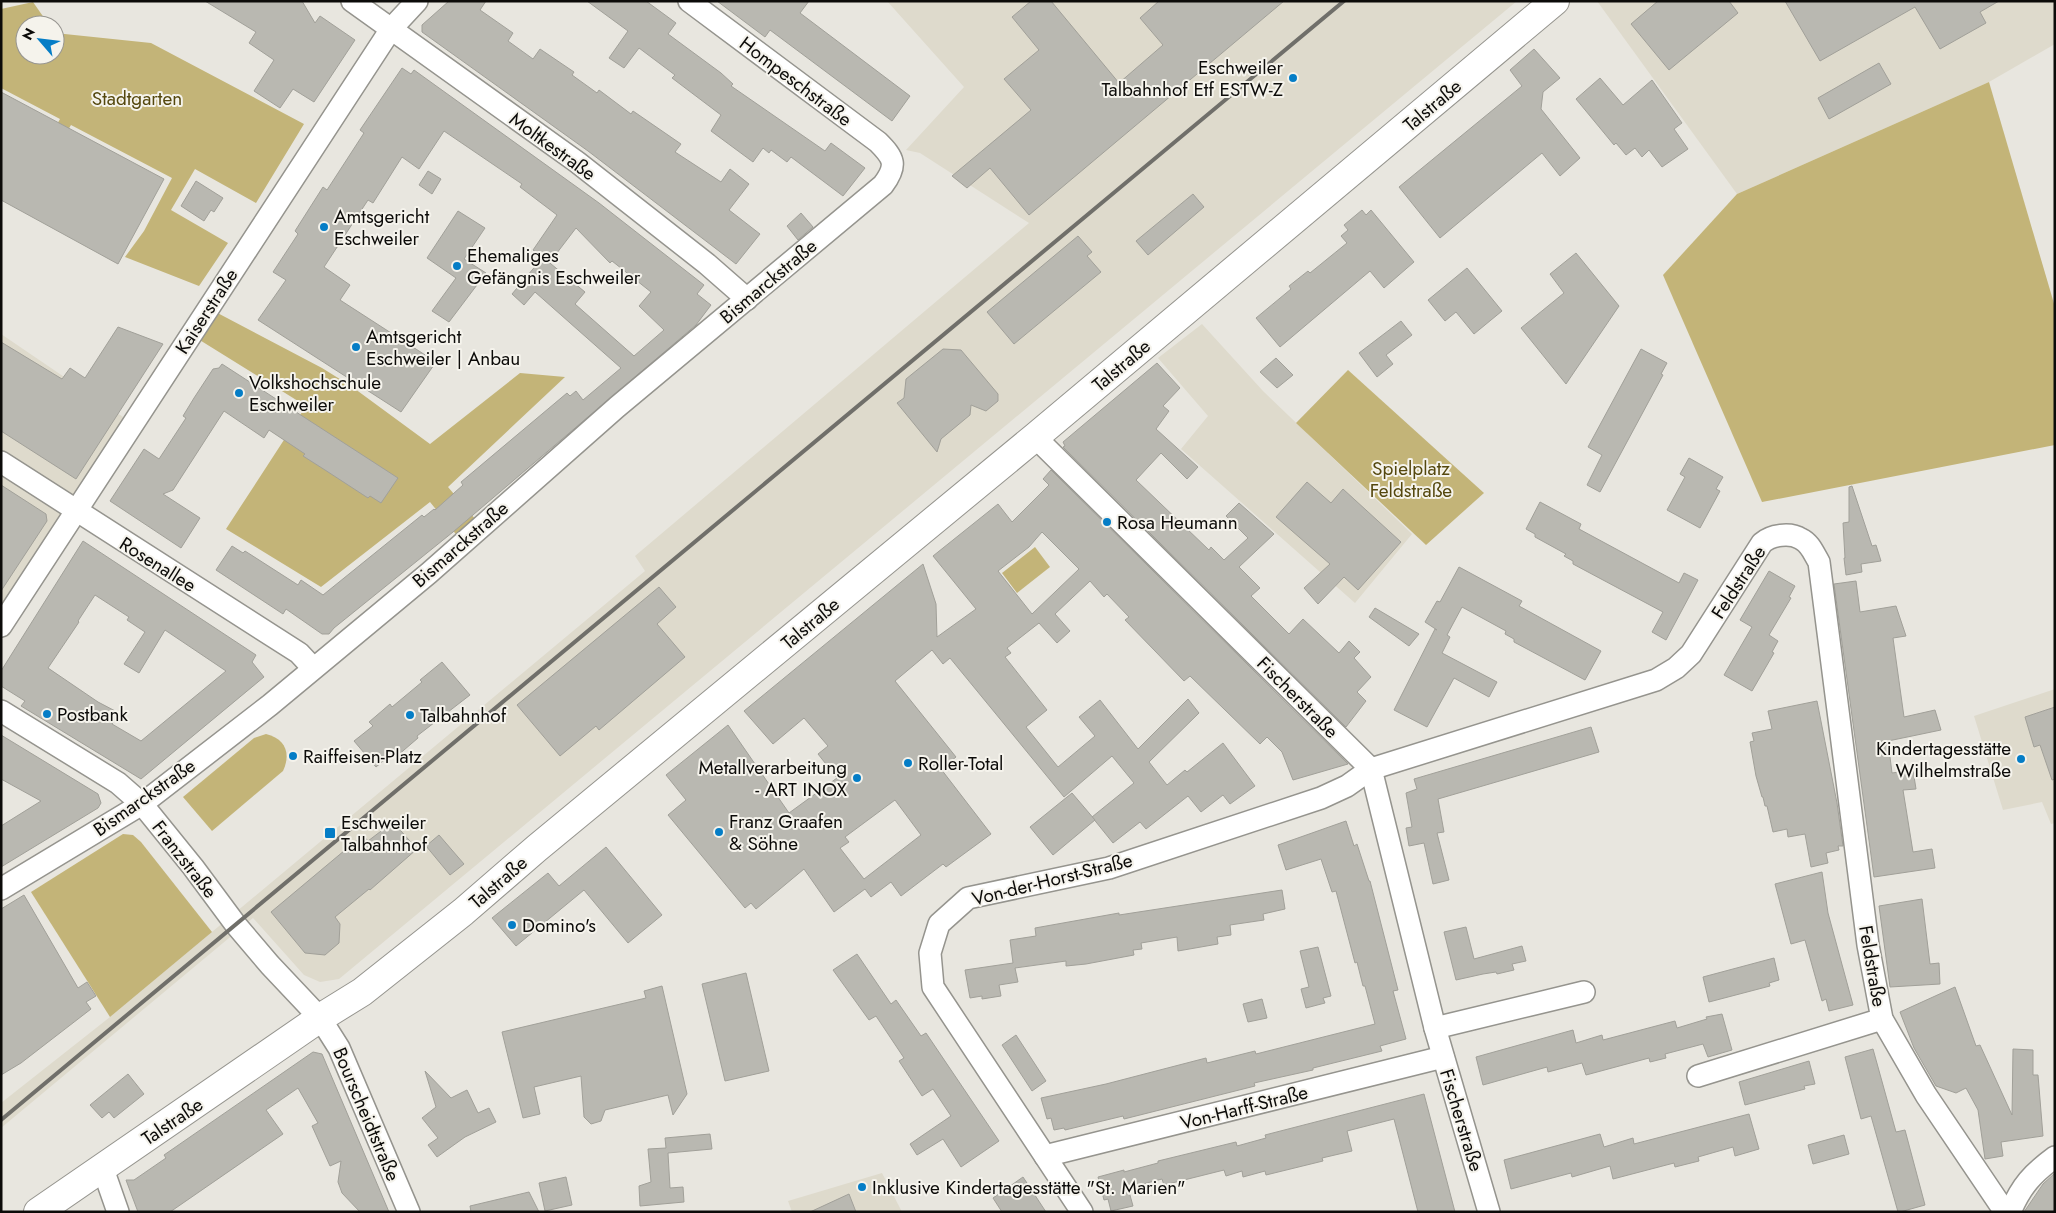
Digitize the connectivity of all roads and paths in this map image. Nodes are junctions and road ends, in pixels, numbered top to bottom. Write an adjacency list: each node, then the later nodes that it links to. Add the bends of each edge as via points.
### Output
1 (352, 1): 5 (street, Moltkestraße)
2 (417, 1): 5 (street, Kaiserstraße)
3 (689, 1): 6 (street, Hompeschstraße, via 878,142 889,153)
4 (1555, 1): 8 (main road, Talstraße)
5 (391, 29): 7 (street, Moltkestraße, via 577,162); 10 (street, Kaiserstraße)
6 (893, 168): 7 (street, Bismarckstraße, via 884,185)
7 (748, 299): 12 (street, Bismarckstraße, via 562,454 429,573)
8 (1035, 438): 14 (street, Fischerstraße); 18 (main road, Talstraße, via 464,912 362,992)
9 (1, 462): 10 (street, Rosenallee)
10 (76, 512): 11 (street, Kaiserstraße); 12 (street, Rosenallee, via 299,653)
11 (1, 626)
12 (313, 668): 15 (street, Bismarckstraße)
13 (1, 711): 15 (street, Franzstraße, via 118,783)
14 (1371, 770): 19 (street, Feldstraße, via 1656,680 1691,654 1762,543 1774,537 1802,539 1819,562 1868,945); 20 (street, Fischerstraße); 23 (street, Von-der-Horst-Straße, via 1320,798 1109,868 968,898 939,924 930,954 933,987)
15 (142, 804): 16 (street, Bismarckstraße); 18 (street, Franzstraße, via 236,925)
16 (1, 889)
17 (1584, 992): 20 (street)
18 (320, 1018): 25 (main road, Talstraße); 28 (street, Bourscheidtstraße, via 339,1048)
19 (1882, 1019): 22 (street, Feldstraße); 31 (street, Feldstraße, via 1926,1095)
20 (1435, 1028): 21 (street, Fischerstraße)
21 (1443, 1057): 23 (street, Von-Harff-Straße); 30 (street, Fischerstraße)
22 (1698, 1076)
23 (1045, 1156): 29 (street, Von-der-Horst-Straße)
24 (2055, 1157): 32 (street, via 2037,1170 2019,1191)
25 (103, 1169): 26 (main road, Talstraße); 27 (street)
26 (38, 1212)
27 (118, 1212)
28 (409, 1212)
29 (1082, 1212)
30 (1489, 1212)
31 (2005, 1212)
32 (2010, 1212)

